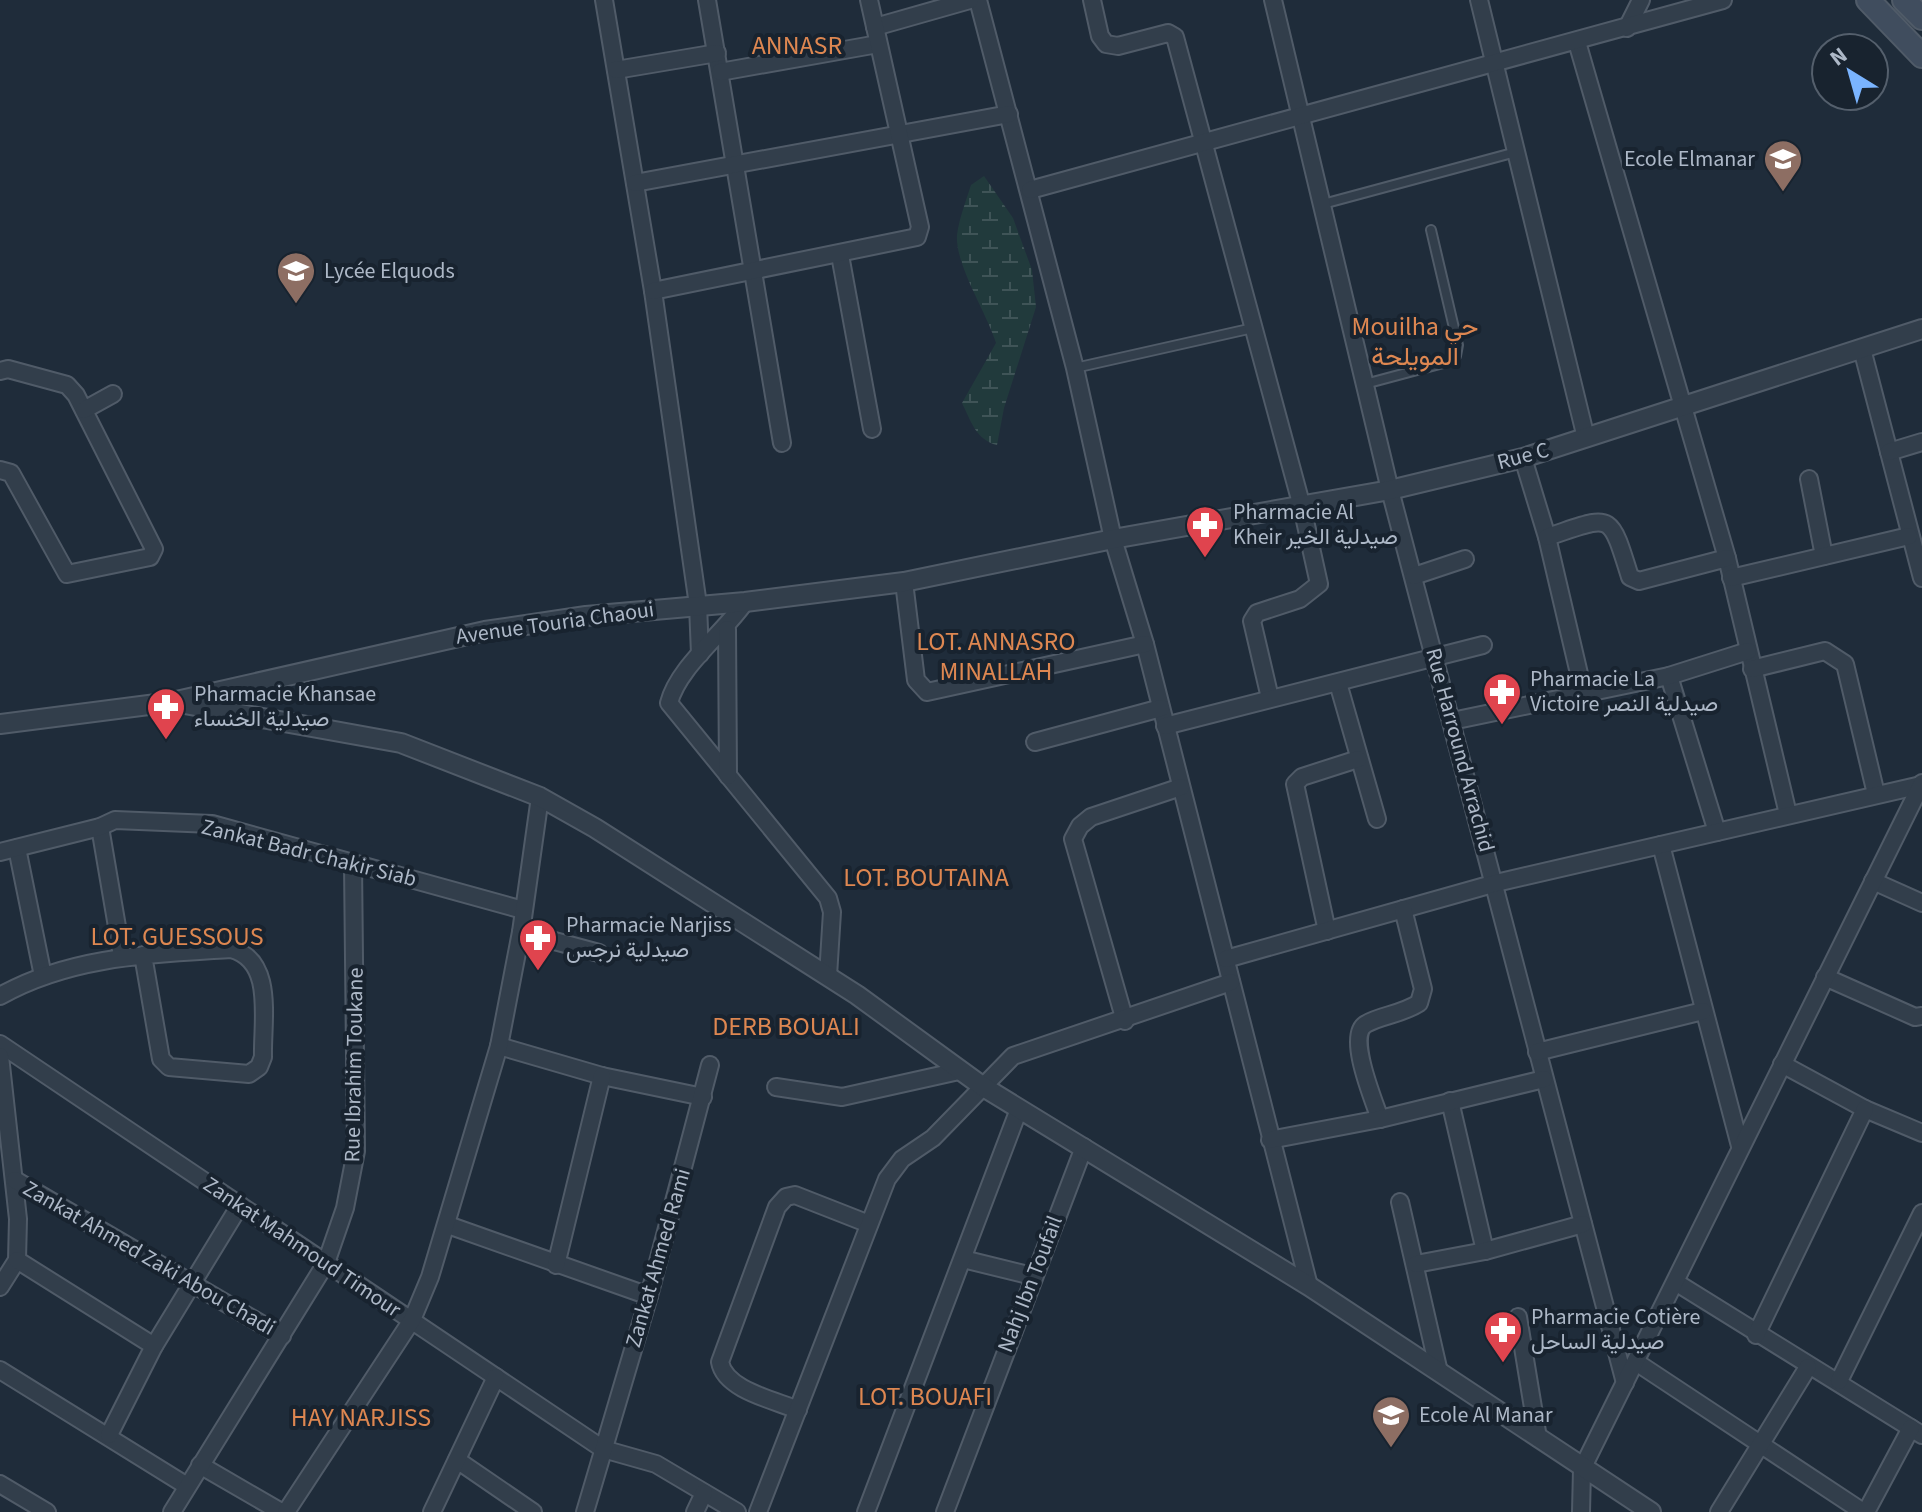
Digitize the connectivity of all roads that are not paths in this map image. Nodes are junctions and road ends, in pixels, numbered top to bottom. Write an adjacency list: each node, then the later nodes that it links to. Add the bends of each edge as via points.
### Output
1 (604, 0): 20 (street)
2 (707, 0): 17 (street)
3 (869, 0): 15 (street)
4 (970, 0): 15 (street)
5 (978, 0): 22 (street)
6 (1092, 0): 25 (street, via 1106,44 1118,46 1168,33 1175,37)
7 (1273, 0): 23 (street, Rue Harround Arrachid)
8 (1479, 0): 19 (street)
9 (1641, 0): 14 (street)
10 (1723, 0): 14 (street)
11 (1868, 0): 18 (main road)
12 (1904, 0): 13 (main road)
13 (1922, 18)
14 (1627, 28): 16 (street)
15 (876, 35): 21 (street); 24 (street)
16 (1577, 42): 19 (street); 42 (street)
17 (717, 53): 20 (street); 21 (street)
18 (1922, 56)
19 (1496, 62): 23 (street); 26 (street)
20 (616, 70): 28 (street)
21 (720, 72): 27 (street)
22 (1009, 114): 24 (street); 29 (street)
23 (1302, 115): 25 (street); 30 (street, Rue Harround Arrachid)
24 (899, 136): 27 (street); 32 (street, via 919,233 911,240)
25 (1204, 141): 29 (street); 35 (street)
26 (1518, 152): 30 (lane); 45 (street)
27 (736, 167): 28 (street); 33 (street)
28 (635, 183): 34 (street)
29 (1030, 190): 38 (street)
30 (1323, 204): 40 (street, Rue Harround Arrachid)
31 (1431, 230): 40 (lane, via 1458,345 1456,356)
32 (840, 255): 33 (street); 44 (street)
33 (754, 273): 34 (street); 47 (street)
34 (653, 291): 65 (street)
35 (1254, 328): 38 (lane); 53 (street)
36 (1922, 329): 37 (street, Rue C)
37 (1862, 349): 42 (street, Rue C); 48 (street)
38 (1075, 368): 56 (street)
39 (0, 371): 43 (street, via 67,385)
40 (1365, 384): 52 (street, Rue Harround Arrachid)
41 (113, 394): 43 (street)
42 (1685, 405): 45 (street, Rue C); 58 (street)
43 (84, 410): 50 (street, via 154,549 150,557 67,574 11,473)
44 (872, 429)
45 (1586, 438): 49 (street, Rue C)
46 (1922, 442): 48 (street)
47 (782, 443)
48 (1889, 452): 54 (street)
49 (1523, 458): 52 (street, Rue C); 55 (street)
50 (0, 470)
51 (1809, 479): 57 (street)
52 (1390, 490): 53 (street, Rue C); 60 (street, Rue Harround Arrachid)
53 (1302, 507): 56 (street, Rue C); 76 (street, via 1319,584 1300,599 1257,613 1252,621)
54 (1909, 536): 57 (street); 62 (street)
55 (1547, 537): 58 (street, via 1608,522 1630,577 1639,581); 75 (street)
56 (1113, 539): 63 (street, Avenue Touria Chaoui); 67 (street)
57 (1824, 556): 61 (street)
58 (1727, 558): 61 (street)
59 (1465, 559): 60 (street)
60 (1414, 576): 71 (street, Rue Harround Arrachid)
61 (1731, 578): 69 (street)
62 (1922, 578)
63 (904, 582): 64 (street, Avenue Touria Chaoui); 67 (street, via 916,680 927,692)
64 (745, 602): 65 (street, Avenue Touria Chaoui); 66 (street)
65 (698, 605): 70 (street); 77 (street, Avenue Touria Chaoui, via 485,631)
66 (727, 629): 70 (street); 84 (street)
67 (1145, 644): 78 (street)
68 (1483, 645): 71 (street)
69 (1748, 651): 72 (street); 73 (street)
70 (700, 654): 84 (street, via 669,703)
71 (1435, 656): 74 (street); 79 (street, Rue Harround Arrachid)
72 (1752, 669): 87 (street, via 1825,651 1845,664); 90 (street)
73 (1669, 676): 75 (street); 93 (street)
74 (1338, 683): 76 (street); 83 (street)
75 (1584, 695): 79 (street)
76 (1270, 698): 81 (street)
77 (172, 702): 80 (street, Avenue Touria Chaoui); 88 (street, via 401,743)
78 (1161, 708): 81 (street); 82 (street)
79 (1452, 721): 99 (street, Rue Harround Arrachid)
80 (0, 724)
81 (1165, 726): 86 (street)
82 (1035, 742)
83 (1358, 759): 91 (street); 103 (street, via 1295,784)
84 (728, 776): 110 (street, via 828,898)
85 (1922, 784): 87 (street); 89 (street)
86 (1181, 787): 108 (street); 116 (street, via 1091,817 1073,839)
87 (1876, 794): 90 (street)
88 (540, 797): 102 (street); 110 (street)
89 (1916, 811): 98 (street)
90 (1788, 814): 93 (street)
91 (1377, 819)
92 (100, 827): 95 (street, Zankat Badr Chakir Siab); 97 (street, Zankat Badr Chakir Siab, via 115,820 212,824); 107 (street)
93 (1717, 832): 94 (street)
94 (1661, 845): 99 (street); 114 (street)
95 (17, 848): 96 (street, Zankat Badr Chakir Siab); 109 (street)
96 (0, 852)
97 (353, 863): 102 (street, Zankat Badr Chakir Siab); 147 (street, Rue Ibrahim Toukane, via 356,1151 345,1208)
98 (1873, 881): 100 (street); 111 (street)
99 (1496, 883): 101 (street); 119 (street, Rue Harround Arrachid)
100 (1922, 903)
101 (1403, 909): 103 (street); 132 (street, via 1423,989 1419,1003 1400,1015 1364,1024 1358,1033)
102 (523, 910): 104 (street)
103 (1327, 931): 108 (street)
104 (521, 932): 105 (street); 118 (street)
105 (599, 953)
106 (143, 955): 106 (street, via 231,949 253,959 261,972 259,1067 249,1074 169,1067 161,1059); 107 (street)
107 (122, 956): 109 (street)
108 (1226, 959): 112 (street)
109 (43, 976): 113 (street)
110 (828, 976): 123 (street)
111 (1825, 977): 115 (street); 121 (street)
112 (1231, 982): 116 (street); 134 (street)
113 (0, 996)
114 (1703, 1011): 119 (street); 135 (street)
115 (1922, 1016)
116 (1125, 1021): 126 (street, via 1013,1056)
117 (0, 1044): 139 (street, Zankat Mahmoud Timour)
118 (499, 1046): 124 (street); 143 (street)
119 (1537, 1052): 125 (street, Rue Harround Arrachid)
120 (0, 1056): 137 (street)
121 (1782, 1064): 131 (street); 135 (street)
122 (710, 1065): 128 (street, Zankat Ahmed Rami)
123 (959, 1071): 126 (street); 127 (street, via 842,1097)
124 (602, 1076): 128 (street); 149 (street)
125 (1544, 1079): 129 (street); 142 (street, Rue Harround Arrachid)
126 (982, 1086): 130 (street); 141 (street, via 933,1138 902,1159 887,1179)
127 (776, 1087)
128 (703, 1097): 155 (street, Zankat Ahmed Rami)
129 (1450, 1101): 132 (street); 144 (street)
130 (1019, 1109): 136 (street); 145 (street)
131 (1865, 1109): 133 (street); 158 (street)
132 (1380, 1119): 134 (street)
133 (1922, 1133)
134 (1270, 1140): 153 (street)
135 (1740, 1146): 151 (street)
136 (1084, 1147): 150 (street, Nahj Ibn Toufail); 153 (street)
137 (15, 1180): 146 (street); 152 (street, Zankat Ahmed Zaki Abou Chadi)
138 (1400, 1202): 148 (street)
139 (240, 1205): 147 (street, Zankat Mahmoud Timour); 152 (street)
140 (1922, 1213): 166 (street)
141 (869, 1224): 168 (street); 168 (street, via 795,1195 777,1207 720,1362 733,1383)
142 (1583, 1224): 144 (street); 167 (street, Rue Harround Arrachid)
143 (448, 1225): 149 (street); 157 (street)
144 (1485, 1251): 148 (street)
145 (963, 1259): 150 (street); 189 (street)
146 (17, 1260): 154 (street); 160 (street)
147 (326, 1263): 157 (street, Zankat Mahmoud Timour); 159 (street, Rue Ibrahim Toukane)
148 (1416, 1264): 164 (street)
149 (556, 1265): 155 (street)
150 (1032, 1276): 190 (street, Nahj Ibn Toufail)
151 (1677, 1283): 158 (street); 161 (street)
152 (195, 1285): 159 (street, Zankat Ahmed Zaki Abou Chadi); 160 (street)
153 (1309, 1286): 164 (street)
154 (0, 1287)
155 (649, 1296): 173 (street, Zankat Ahmed Rami)
156 (1518, 1317): 171 (street)
157 (412, 1320): 165 (street, Zankat Mahmoud Timour); 182 (street)
158 (1756, 1335): 162 (street)
159 (282, 1336): 175 (street, Rue Ibrahim Toukane)
160 (154, 1346): 170 (street)
161 (1636, 1362): 167 (street); 172 (street)
162 (1808, 1367): 166 (street); 172 (street)
163 (0, 1370): 170 (street)
164 (1439, 1372): 171 (street)
165 (496, 1377): 173 (street, Zankat Mahmoud Timour); 174 (street)
166 (1839, 1381): 169 (street)
167 (1625, 1383): 176 (street)
168 (798, 1410): 188 (street)
169 (1916, 1432): 194 (street)
170 (109, 1435): 178 (street)
171 (1538, 1438): 176 (street)
172 (1759, 1445): 193 (street); 194 (street)
173 (603, 1449): 179 (street, Zankat Mahmoud Timour, via 656,1464); 185 (street, Zankat Ahmed Rami)
174 (457, 1460): 183 (street); 184 (street)
175 (200, 1465): 178 (street, Rue Ibrahim Toukane); 182 (street)
176 (1582, 1469): 191 (street); 192 (street)
177 (0, 1484): 180 (street)
178 (187, 1486): 181 (street, Rue Ibrahim Toukane)
179 (704, 1493): 186 (street); 187 (street, Zankat Mahmoud Timour)
180 (47, 1512)
181 (172, 1512)
182 (283, 1512)
183 (432, 1512)
184 (533, 1512)
185 (585, 1512)
186 (695, 1512)
187 (737, 1512)
188 (758, 1512)
189 (866, 1512)
190 (945, 1512)
191 (1581, 1512)
192 (1651, 1512)
193 (1719, 1512)
194 (1864, 1512)

